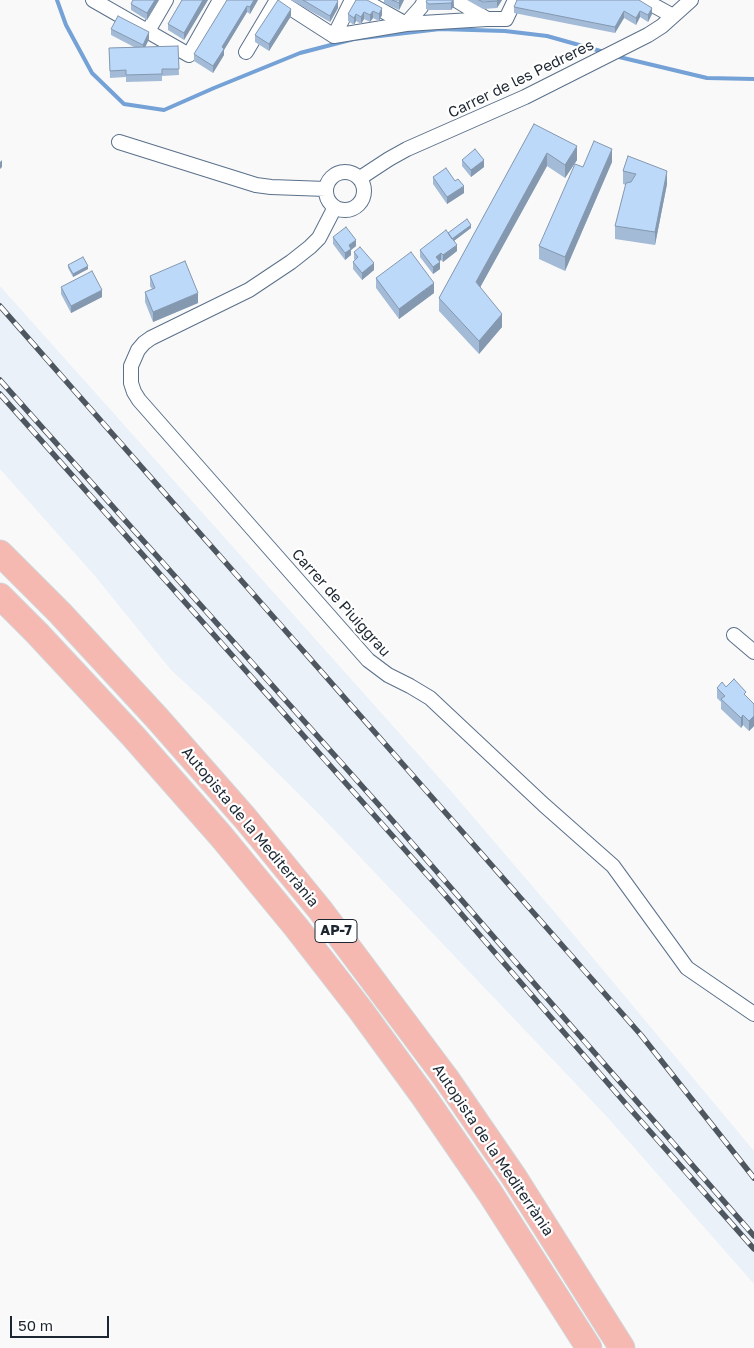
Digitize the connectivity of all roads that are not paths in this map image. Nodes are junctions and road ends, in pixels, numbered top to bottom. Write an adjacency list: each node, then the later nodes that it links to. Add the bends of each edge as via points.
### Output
1 (94, 0): 12 (street)
2 (166, 0): 16 (street)
3 (220, 0): 16 (street, via 189,55)
4 (277, 0): 17 (street); 18 (street)
5 (352, 0): 17 (street)
6 (364, 0): 15 (street)
7 (425, 0): 15 (street)
8 (456, 0): 14 (street)
9 (515, 0): 14 (street, via 506,19)
10 (644, 0): 13 (street)
11 (690, 0): 13 (street, Carrer de les Pedreres)
12 (113, 5): 16 (street)
13 (674, 16): 20 (street, Carrer de les Pedreres, via 618,50 525,97 407,149)
14 (487, 19): 15 (street)
15 (406, 24): 17 (street)
16 (148, 31)
17 (334, 36)
18 (246, 52)
19 (119, 142): 21 (street, via 256,186)
20 (360, 178): 21 (street, via 351,172 340,172 330,179); 22 (street, via 365,190 358,206 347,210)
21 (326, 189): 22 (street, via 328,199)
22 (335, 207): 27 (street, Carrer de Piuiggrau, via 315,243 280,270 249,290 144,343 131,366 134,392 368,660 430,698 613,866 687,968)
23 (0, 553): 29 (highway, Autopista de la Mediterrània / AP-7, via 157,718 321,911 446,1078)
24 (0, 596): 28 (highway, Autopista de la Mediterrània / AP-7, via 133,736 296,927 430,1105)
25 (734, 635): 26 (street)
26 (754, 652)
27 (754, 1014)
28 (588, 1348)
29 (622, 1348)

